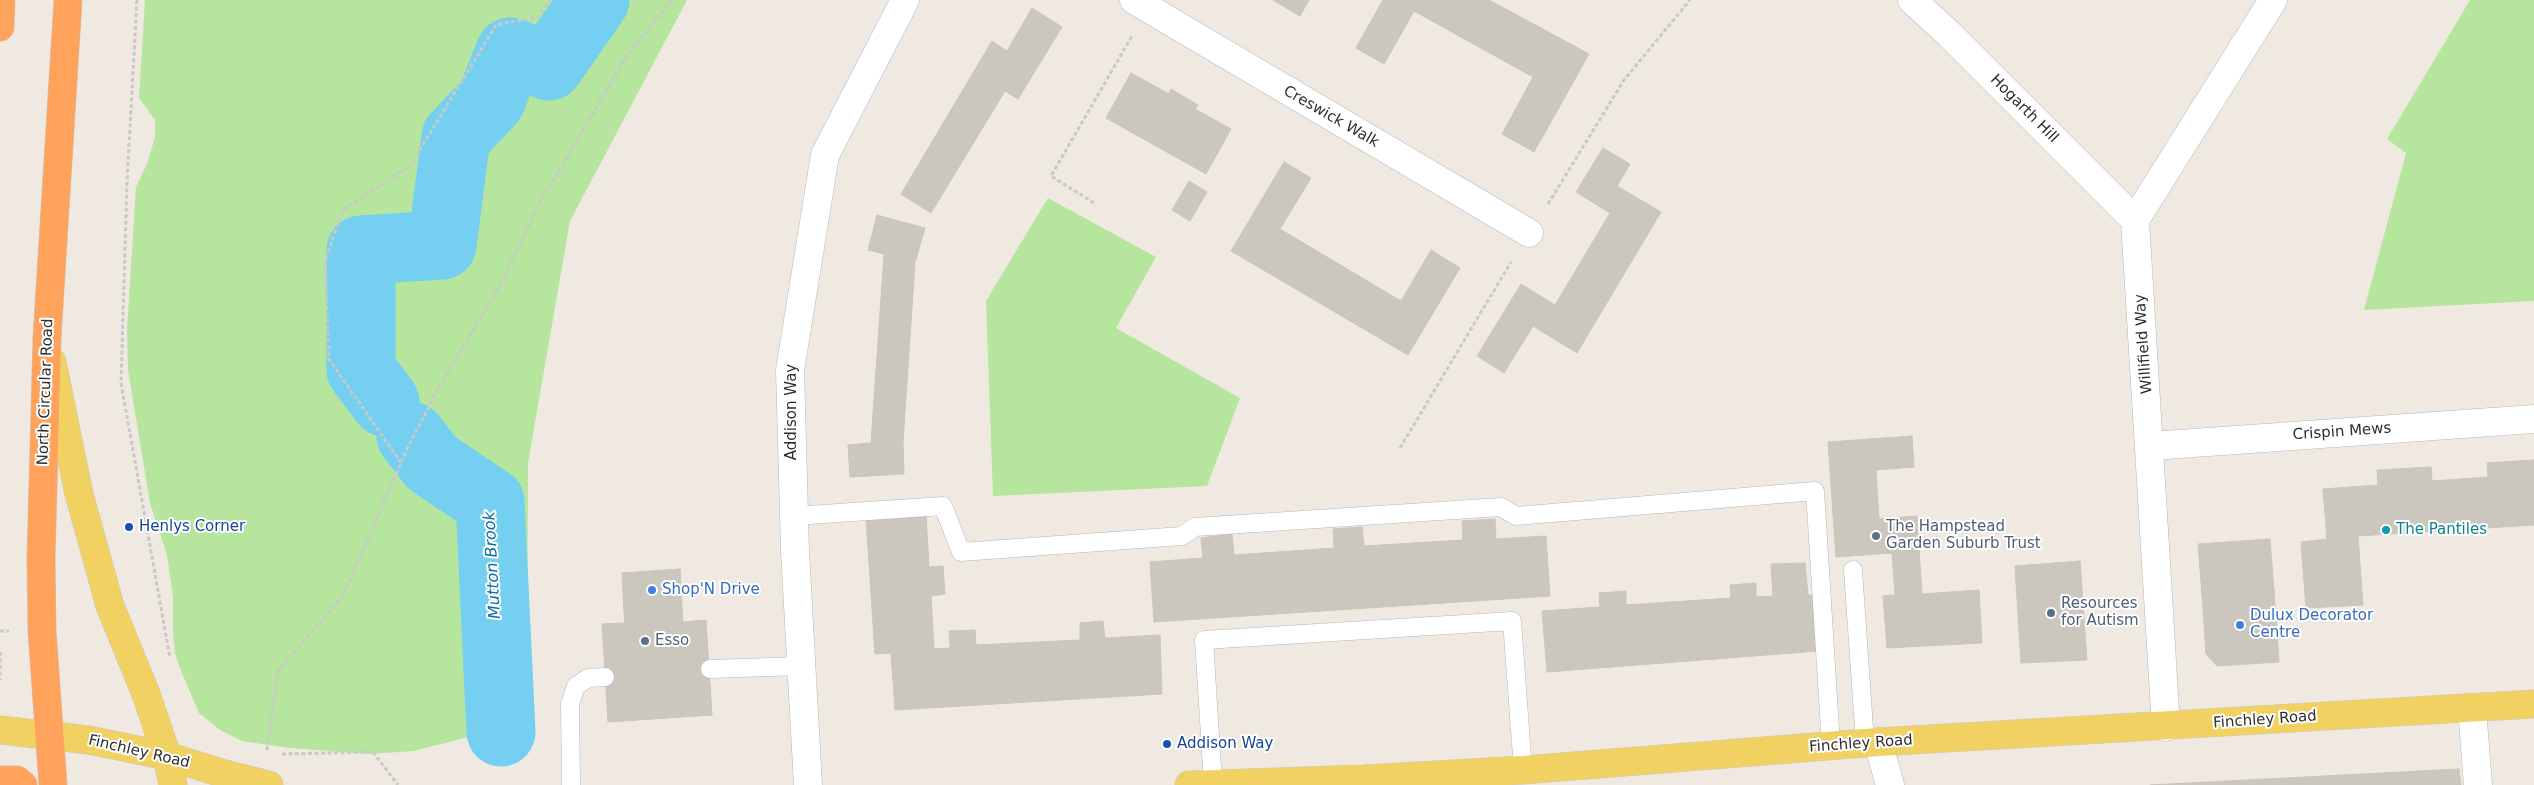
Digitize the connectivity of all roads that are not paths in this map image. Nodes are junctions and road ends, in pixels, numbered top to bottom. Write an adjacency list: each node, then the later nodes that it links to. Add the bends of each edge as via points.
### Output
1 (1, 0): 7 (highway)
2 (68, 0): 10 (highway, North Circular Road)
3 (905, 0): 13 (street, Addison Way, via 825,155 790,370)
4 (1912, 0): 8 (street, Hogarth Hill)
5 (2273, 0): 8 (street)
6 (1141, 4): 9 (street, Creswick Walk)
7 (0, 27)
8 (2135, 220): 12 (street, Willifield Way)
9 (1529, 233)
10 (47, 338): 22 (highway, North Circular Road, via 41,558); 25 (main road, via 79,494 110,606)
11 (2534, 419): 12 (street, Crispin Mews)
12 (2151, 446): 20 (street, Willifield Way)
13 (794, 516): 15 (street, Addison Way); 24 (lane, via 943,506 961,552 1182,536 1195,527 1501,507 1516,516 1815,491)
14 (1853, 570): 23 (lane)
15 (801, 666): 16 (lane); 34 (street, Addison Way)
16 (710, 669)
17 (605, 677): 33 (lane, via 588,678 576,686 570,704)
18 (2534, 704): 19 (main road, Finchley Road)
19 (2472, 708): 20 (main road, Finchley Road); 37 (street)
20 (2166, 727): 23 (main road, Finchley Road)
21 (3, 730): 22 (main road, Finchley Road)
22 (49, 735): 25 (main road, Finchley Road); 30 (highway, North Circular Road)
23 (1871, 742): 24 (main road, Finchley Road); 36 (street)
24 (1831, 746): 26 (main road, Finchley Road)
25 (167, 756): 31 (main road); 32 (main road, Finchley Road)
26 (1523, 770): 28 (main road, Finchley Road); 35 (lane, via 1512,621 1204,640)
27 (0, 780): 29 (highway, via 18,780)
28 (1365, 782): 35 (main road, Finchley Road)
29 (23, 785)
30 (53, 785)
31 (173, 785)
32 (269, 785)
33 (571, 785)
34 (808, 785)
35 (1201, 785)
36 (1890, 785)
37 (2478, 785)

